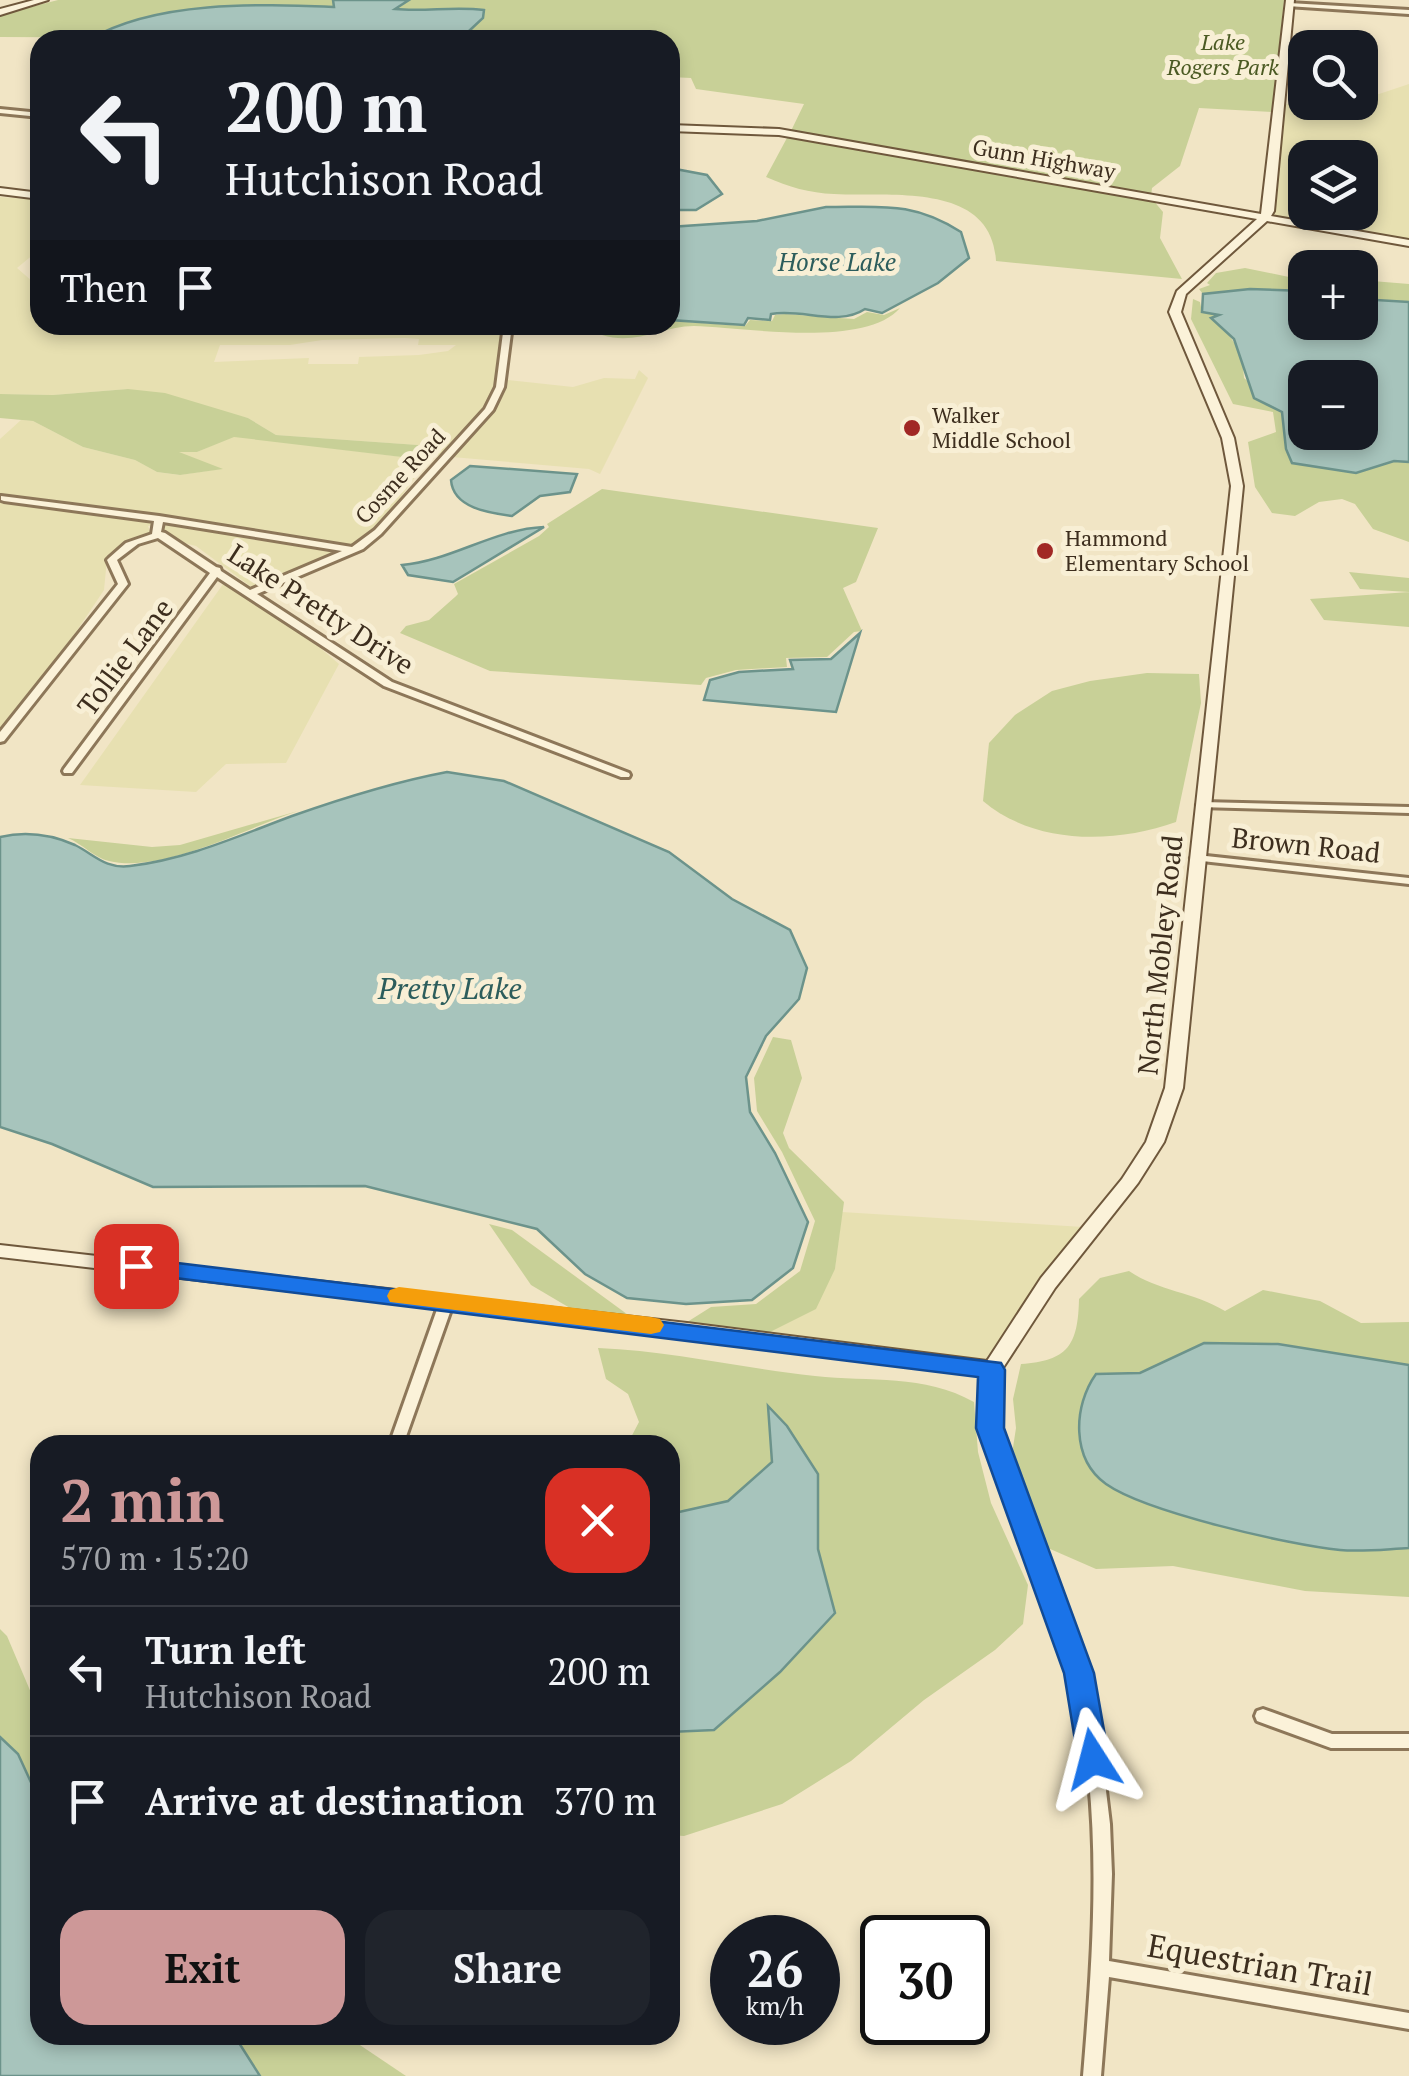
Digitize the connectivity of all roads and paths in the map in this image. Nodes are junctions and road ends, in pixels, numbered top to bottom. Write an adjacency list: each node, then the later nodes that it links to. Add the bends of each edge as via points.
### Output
1 (44, 0): 3 (street)
2 (1290, 2): 4 (street); 10 (street)
3 (0, 12)
4 (1409, 12)
5 (0, 109): 6 (street)
6 (30, 110)
7 (680, 128): 10 (street, Gunn Highway, via 779,132)
8 (0, 191): 9 (street)
9 (30, 195)
10 (1266, 218): 11 (street, Gunn Highway); 22 (street, North Mobley Road, via 1181,293 1175,312 1228,438 1237,486)
11 (1409, 243)
12 (507, 335): 16 (street, Cosme Road, via 500,387 489,410)
13 (4, 498): 14 (street)
14 (158, 519): 15 (street, via 154,528); 16 (street)
15 (162, 535): 17 (street, Lake Pretty Drive); 19 (street, via 123,547 112,560 123,584)
16 (354, 550): 18 (street, Cosme Road)
17 (217, 570): 18 (street, Lake Pretty Drive); 20 (street, Tollie Lane)
18 (252, 593): 21 (street, Lake Pretty Drive, via 388,684)
19 (0, 739)
20 (68, 771)
21 (626, 775)
22 (1203, 805): 23 (street); 24 (street, North Mobley Road)
23 (1409, 810)
24 (1198, 858): 25 (street, Brown Road); 28 (street, North Mobley Road, via 1174,1088 1155,1142)
25 (1409, 882)
26 (0, 1250): 27 (street)
27 (447, 1301): 28 (street); 29 (street)
28 (992, 1370): 32 (street, via 990,1428 1079,1673 1105,1864)
29 (400, 1435)
30 (1262, 1716): 31 (street, via 1331,1741)
31 (1409, 1741)
32 (1102, 1968): 33 (street, Equestrian Trail); 34 (street)
33 (1409, 2021)
34 (1092, 2076)

